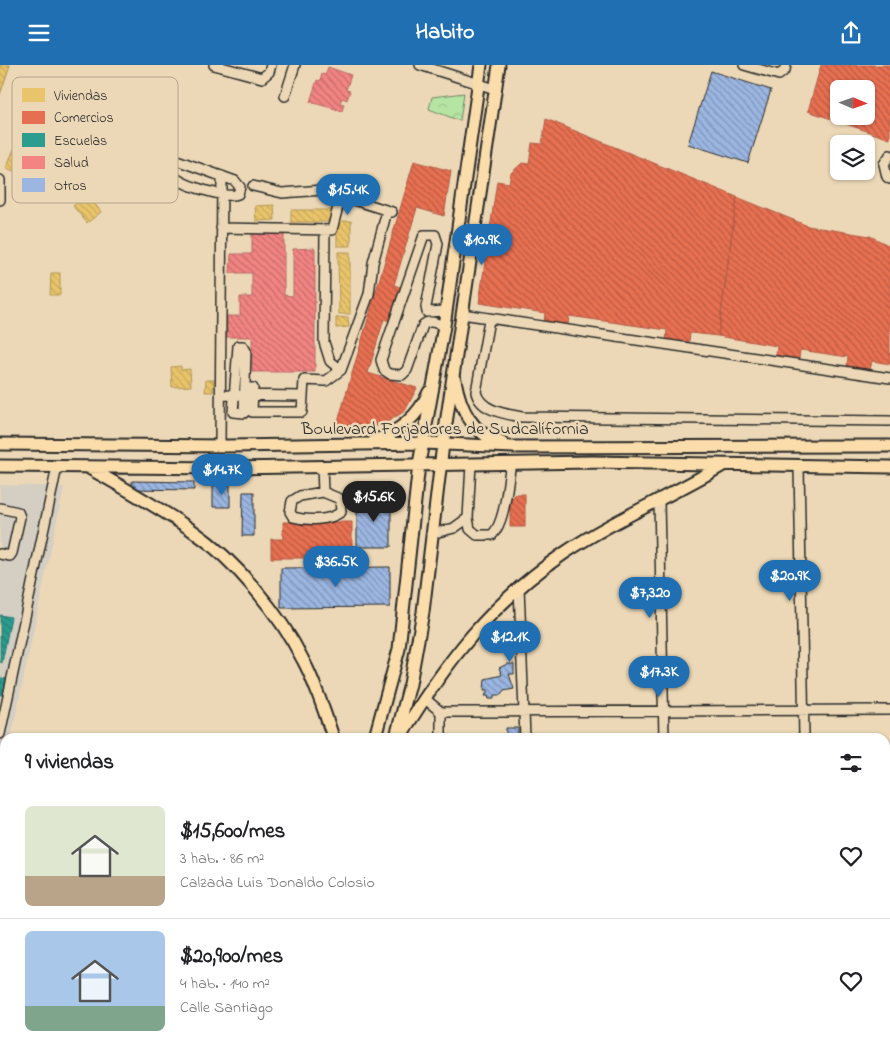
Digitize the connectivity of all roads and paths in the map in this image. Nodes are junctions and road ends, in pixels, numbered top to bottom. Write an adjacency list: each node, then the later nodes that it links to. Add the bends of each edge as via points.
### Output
1 (214, 65): 2 (street, via 262,78)
2 (271, 65)
3 (296, 65): 11 (street)
4 (420, 65): 9 (street)
5 (483, 65): 8 (street); 9 (main road)
6 (744, 65): 7 (street, via 779,75 785,71)
7 (786, 65)
8 (499, 67): 10 (main road)
9 (477, 84): 10 (street); 24 (main road)
10 (495, 89): 26 (main road)
11 (285, 96)
12 (890, 155): 16 (street, via 884,164)
13 (178, 160): 14 (street)
14 (222, 176): 19 (street); 19 (street, via 235,181 240,187 238,194 232,197)
15 (178, 179): 19 (street)
16 (890, 179)
17 (0, 180): 21 (street)
18 (253, 186): 20 (street, via 282,193 323,190)
19 (222, 195): 22 (street)
20 (341, 195): 23 (street, via 332,230); 30 (street, via 390,211 375,255 369,294)
21 (0, 200)
22 (222, 228): 23 (street); 34 (street)
23 (325, 230): 30 (street, via 324,342 330,361)
24 (449, 292): 25 (main road); 26 (main road, via 453,309)
25 (446, 311): 28 (main road); 28 (street, via 427,312 438,244 434,235 424,235 381,360 384,370 402,375 407,370 422,325 432,322)
26 (462, 314): 27 (street); 29 (main road)
27 (489, 320): 32 (street); 37 (street, via 476,393 480,402 498,413 522,417)
28 (444, 326): 31 (main road)
29 (454, 368): 41 (main road); 46 (main road, via 457,393 465,415 475,429 492,440)
30 (341, 370): 36 (street, via 326,381 304,380)
31 (436, 377): 38 (main road); 40 (main road, via 424,403 411,419 388,435)
32 (890, 379)
33 (247, 393): 35 (street); 35 (street, via 244,413 233,412); 35 (street, via 246,351 243,346 238,346); 36 (street); 36 (street, via 252,412 302,412)
34 (221, 395): 35 (street); 43 (street)
35 (234, 395)
36 (303, 396)
37 (890, 421)
38 (424, 443): 40 (main road, Boulevard Forjadores de Sudcalifornia); 41 (main road, Boulevard Forjadores de Sudcalifornia); 49 (main road)
39 (0, 444): 43 (main road, Boulevard Forjadores de Sudcalifornia)
40 (363, 444): 43 (main road, Boulevard Forjadores de Sudcalifornia)
41 (442, 444): 46 (main road, Boulevard Forjadores de Sudcalifornia); 50 (main road)
42 (617, 445): 44 (main road, Boulevard Forjadores de Sudcalifornia); 46 (main road, Boulevard Forjadores de Sudcalifornia); 47 (main road, via 623,452 620,457)
43 (224, 446): 60 (main road)
44 (677, 446): 45 (main road, Boulevard Forjadores de Sudcalifornia); 52 (main road, via 672,452 675,456)
45 (890, 446)
46 (513, 447)
47 (592, 462): 48 (main road, Boulevard Forjadores de Sudcalifornia); 52 (main road, Boulevard Forjadores de Sudcalifornia)
48 (511, 463): 51 (main road, Boulevard Forjadores de Sudcalifornia); 64 (street, via 498,529 492,535 478,535 470,529)
49 (420, 464): 50 (main road, Boulevard Forjadores de Sudcalifornia); 55 (main road, Boulevard Forjadores de Sudcalifornia); 76 (main road, via 399,649)
50 (440, 464): 51 (main road, Boulevard Forjadores de Sudcalifornia); 65 (main road)
51 (471, 464): 64 (street)
52 (700, 464): 53 (main road, Boulevard Forjadores de Sudcalifornia)
53 (725, 465): 58 (main road, Boulevard Forjadores de Sudcalifornia); 62 (main road)
54 (0, 466): 56 (main road, Boulevard Forjadores de Sudcalifornia)
55 (322, 466): 60 (main road, Boulevard Forjadores de Sudcalifornia); 61 (street)
56 (57, 467): 57 (main road, Boulevard Forjadores de Sudcalifornia); 74 (street)
57 (87, 467): 60 (main road, Boulevard Forjadores de Sudcalifornia); 75 (main road, via 195,532 240,572 271,610 302,658)
58 (798, 467): 59 (main road, Boulevard Forjadores de Sudcalifornia); 69 (street)
59 (890, 467)
60 (227, 468)
61 (323, 492): 61 (street, via 340,499 341,512 335,517 303,520 293,517 290,512 292,501 300,496)
62 (659, 501): 67 (main road, via 563,554); 70 (street)
63 (0, 508): 66 (street, via 18,512 20,517 12,553 10,556)
64 (468, 518): 65 (street, via 454,527)
65 (431, 534): 77 (main road, via 416,654)
66 (0, 554)
67 (519, 588): 68 (main road, via 453,656); 72 (street)
68 (424, 698): 73 (street); 78 (main road)
69 (804, 709): 70 (street); 71 (street); 82 (street)
70 (664, 710): 72 (street); 81 (street)
71 (890, 710)
72 (524, 711): 73 (street); 80 (street)
73 (441, 712): 79 (street)
74 (0, 733)
75 (332, 733)
76 (376, 733)
77 (397, 733)
78 (402, 733)
79 (441, 733)
80 (525, 733)
81 (664, 733)
82 (804, 733)

